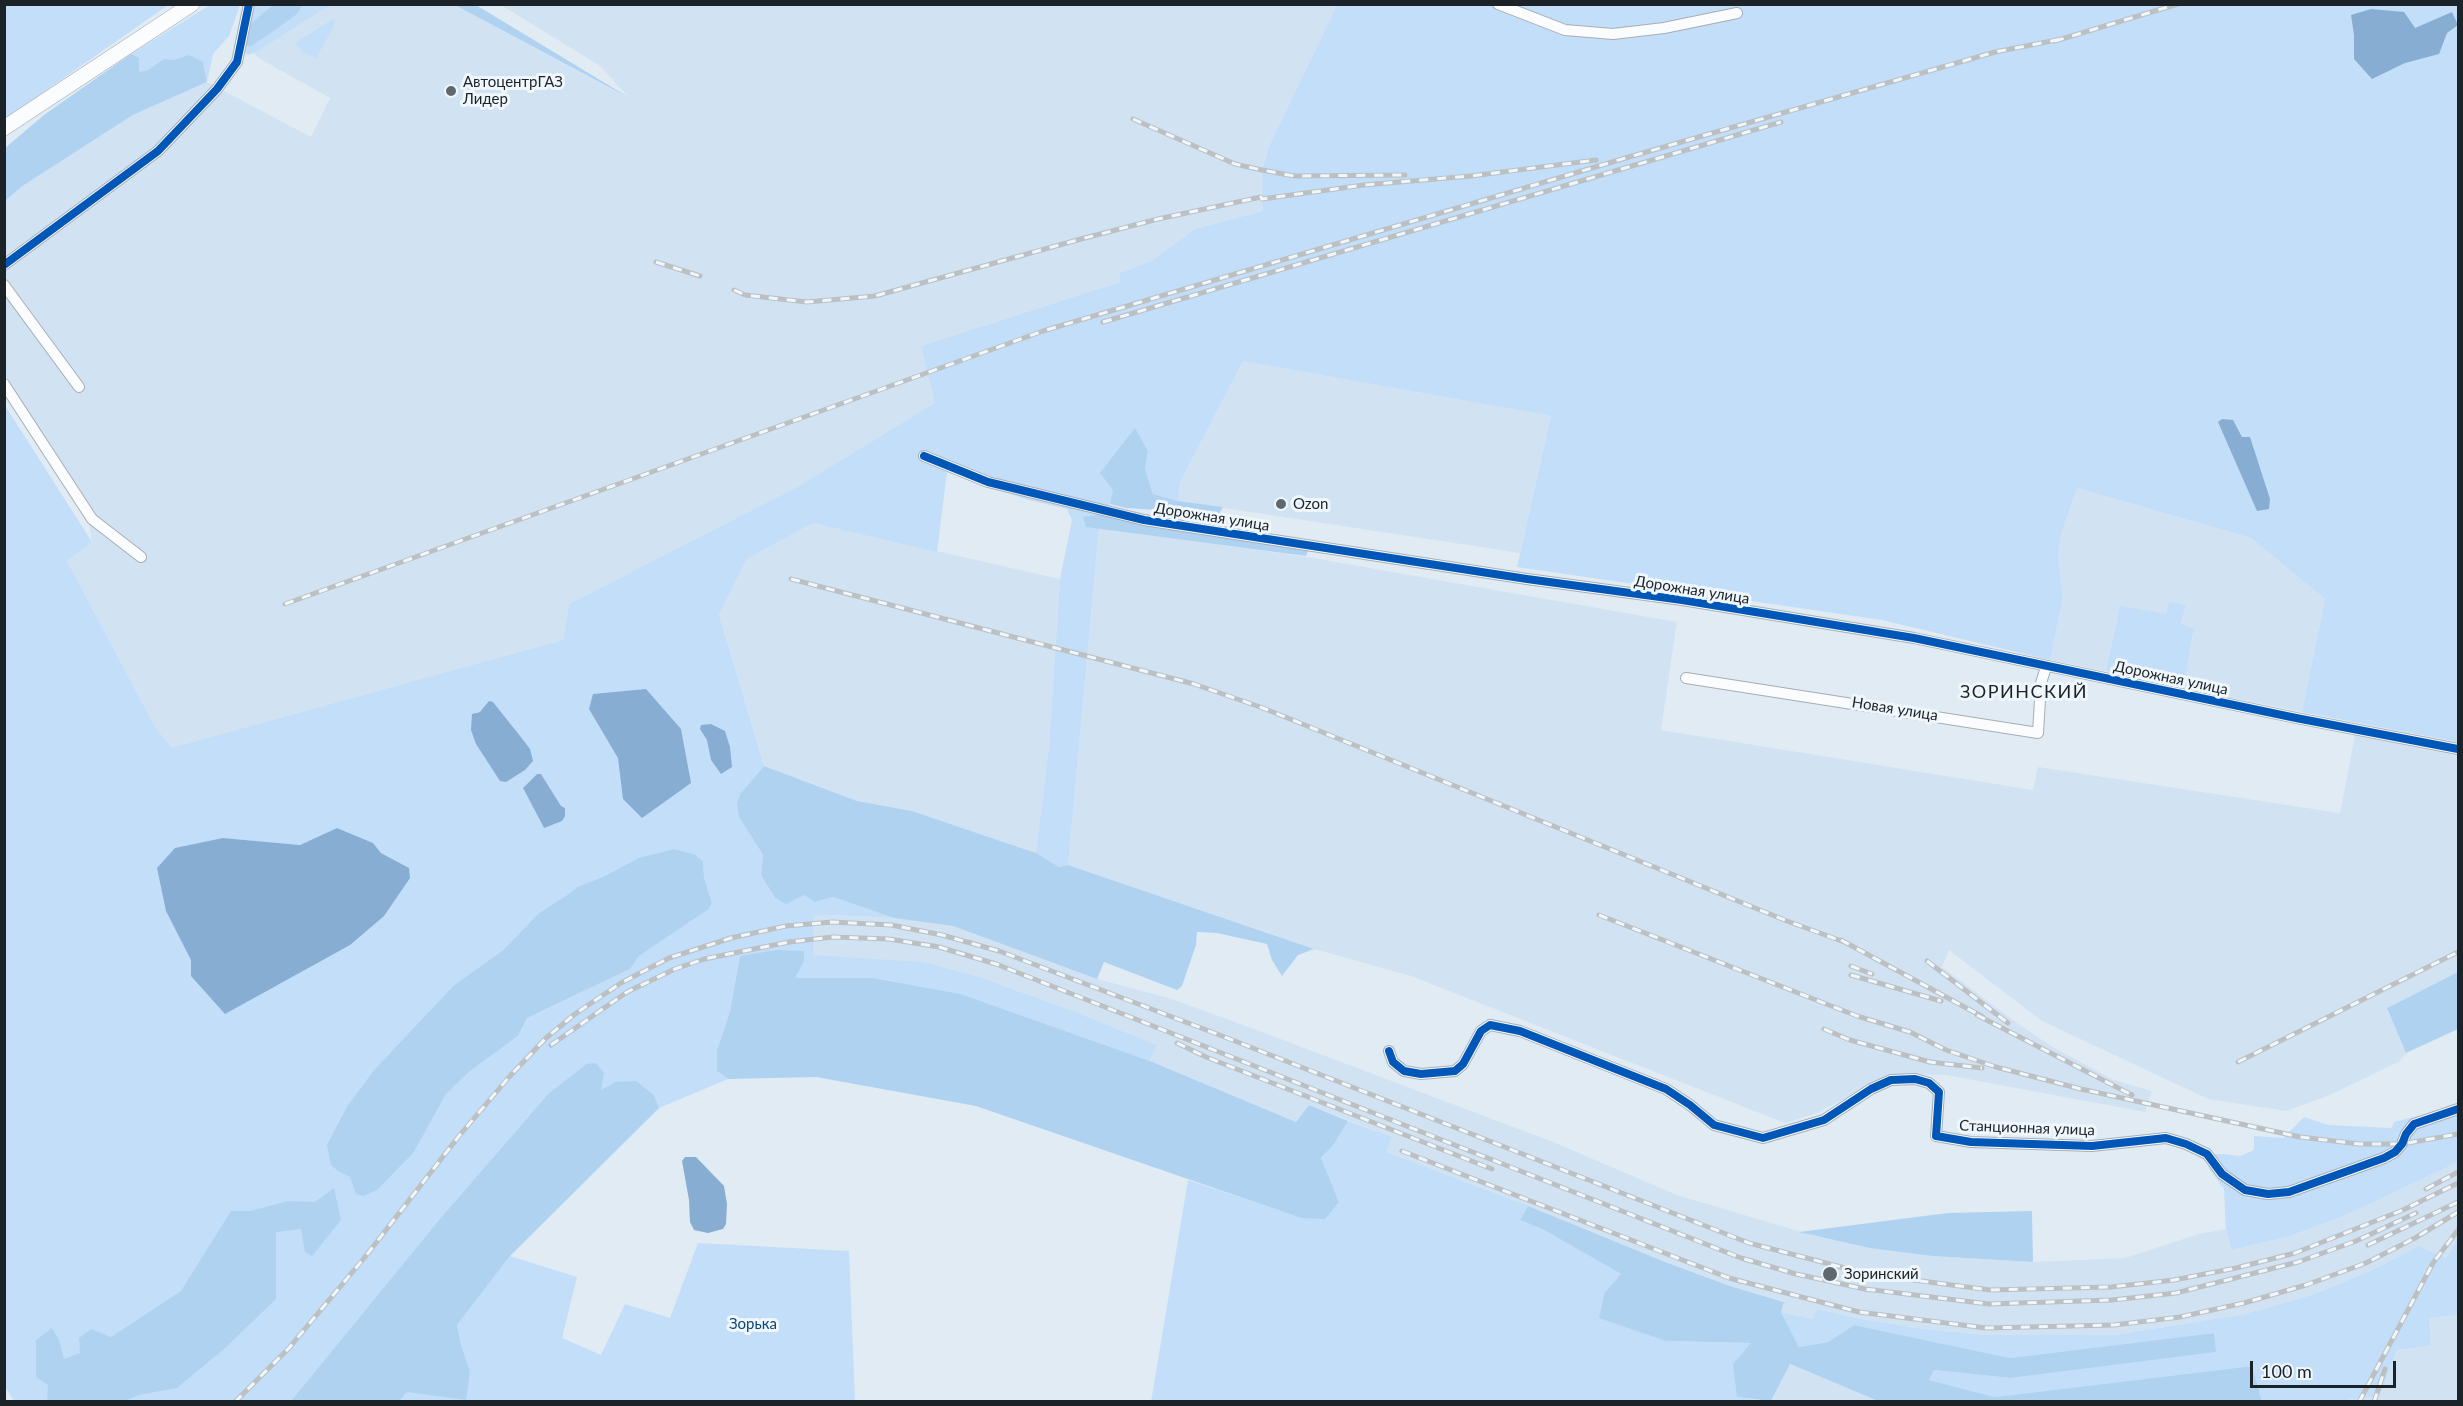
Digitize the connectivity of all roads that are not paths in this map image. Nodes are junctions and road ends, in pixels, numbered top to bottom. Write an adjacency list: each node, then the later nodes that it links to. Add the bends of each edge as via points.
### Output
1 (192, 4): 5 (main road)
2 (249, 4): 6 (street, via 237,62 158,152)
3 (1498, 4): 4 (street, via 1565,30 1613,34)
4 (1737, 13)
5 (4, 128)
6 (4, 265)
7 (4, 285): 9 (street)
8 (4, 384): 11 (street, via 92,519)
9 (78, 387)
10 (924, 456): 12 (street, Дорожная улица, via 988,482 1144,520 1682,600 1914,638)
11 (141, 557)
12 (2046, 667): 13 (street, Новая улица, via 2041,682 2038,733); 14 (street, Дорожная улица)
13 (1686, 678)
14 (2458, 749)
15 (1389, 1051): 16 (street, Станционная улица, via 1393,1062 1404,1071 1455,1071 1481,1031 1490,1026 1520,1031 1666,1089 1714,1125 1763,1138 1824,1120 1891,1080 1915,1079 1929,1083 1939,1092 1936,1136 1971,1142 2092,1146 2166,1138 2207,1154 2222,1173 2245,1190 2268,1194 2289,1192 2384,1158 2395,1152 2414,1124)
16 (2458, 1109)

